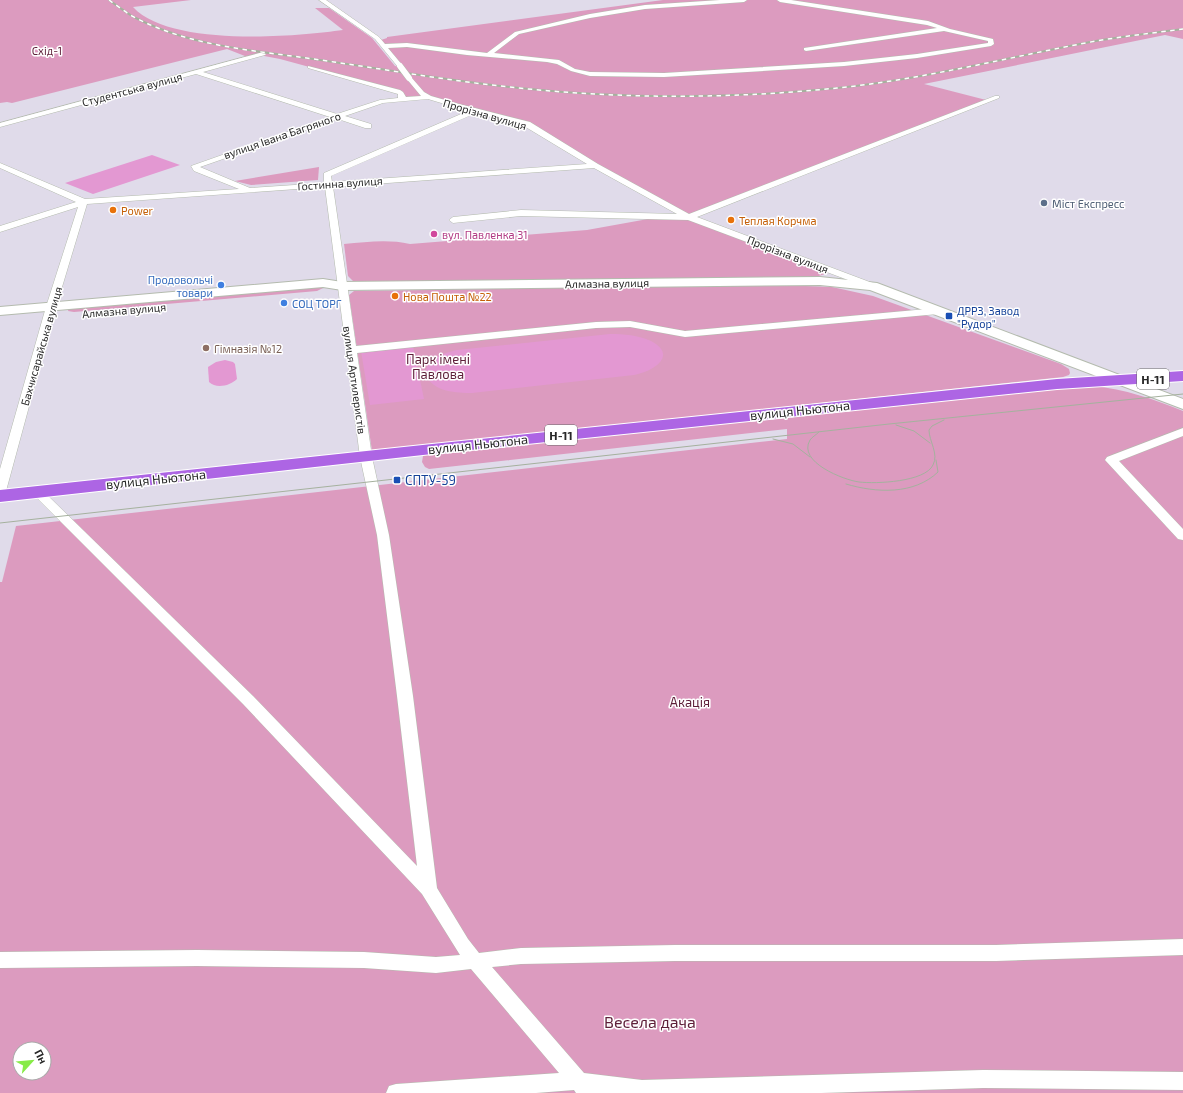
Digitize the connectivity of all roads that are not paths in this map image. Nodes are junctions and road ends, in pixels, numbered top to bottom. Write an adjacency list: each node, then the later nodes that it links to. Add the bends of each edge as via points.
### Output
1 (322, 0): 5 (street, Прорізна вулиця, via 363,27)
2 (744, 0): 8 (street, via 645,7 590,16 518,34)
3 (780, 0): 4 (street, via 928,23)
4 (945, 29): 6 (street); 8 (street, via 986,38 991,40 991,44 844,64 664,75 590,74 553,61)
5 (384, 46): 8 (street, via 407,45); 12 (street, Прорізна вулиця, bridge, via 422,93)
6 (806, 49)
7 (263, 54): 10 (street, Студентська вулиця)
8 (489, 54)
9 (310, 67): 11 (street, via 398,92)
10 (196, 72): 15 (street); 16 (street, Студентська вулиця)
11 (403, 97): 12 (street, вулиця Івана Багряного); 15 (street, вулиця Івана Багряного, via 382,101)
12 (429, 97): 14 (street, Прорізна вулиця)
13 (997, 97): 25 (street)
14 (475, 112): 19 (street, Прорізна вулиця, via 527,124); 22 (street, via 327,175)
15 (337, 117): 17 (street); 23 (street, вулиця Івана Багряного, via 195,166)
16 (0, 125)
17 (368, 126)
18 (0, 165): 20 (street)
19 (595, 166): 22 (street, Гостинна вулиця); 25 (street, Прорізна вулиця)
20 (12, 170): 21 (street); 24 (street)
21 (0, 174)
22 (328, 184): 23 (street, Гостинна вулиця); 28 (street, вулиця Артилеристів)
23 (250, 190): 24 (street, Гостинна вулиця)
24 (84, 202): 27 (street); 32 (street, Бахчисарайська вулиця)
25 (689, 217): 26 (street, via 521,213); 29 (street, Прорізна вулиця)
26 (453, 220)
27 (0, 229)
28 (342, 286): 29 (street, Алмазна вулиця, via 778,281 820,281); 32 (street, Алмазна вулиця, via 324,292); 34 (street, вулиця Артилеристів)
29 (872, 286): 31 (street, Прорізна вулиця)
30 (0, 311): 32 (street, Алмазна вулиця)
31 (938, 311): 34 (street, via 685,334 630,324 596,325); 36 (street, Прорізна вулиця)
32 (49, 312): 33 (street, Алмазна вулиця); 40 (street, Бахчисарайська вулиця)
33 (0, 320)
34 (351, 350): 39 (street, вулиця Артилеристів)
35 (1183, 376): 36 (main road, Н-11)
36 (1123, 381): 37 (street, Прорізна вулиця); 39 (main road, вулиця Ньютона / Н-11, via 1057,384)
37 (1183, 404)
38 (1183, 431): 43 (street, via 1111,460)
39 (366, 457): 41 (main road, вулиця Ньютона / Н-11); 44 (street, вулиця Артилеристів, via 383,535)
40 (0, 491)
41 (37, 492): 42 (main road, вулиця Ньютона / Н-11); 44 (street, via 248,700)
42 (0, 496)
43 (1183, 536)
44 (428, 889): 47 (street)
45 (1183, 947): 47 (street, via 996,953 675,953 529,956)
46 (0, 960): 47 (street, via 197,958 364,960 436,965)
47 (475, 961): 49 (street)
48 (1183, 1081): 49 (street, via 983,1079 642,1089)
49 (584, 1087): 50 (street)
50 (396, 1093)

